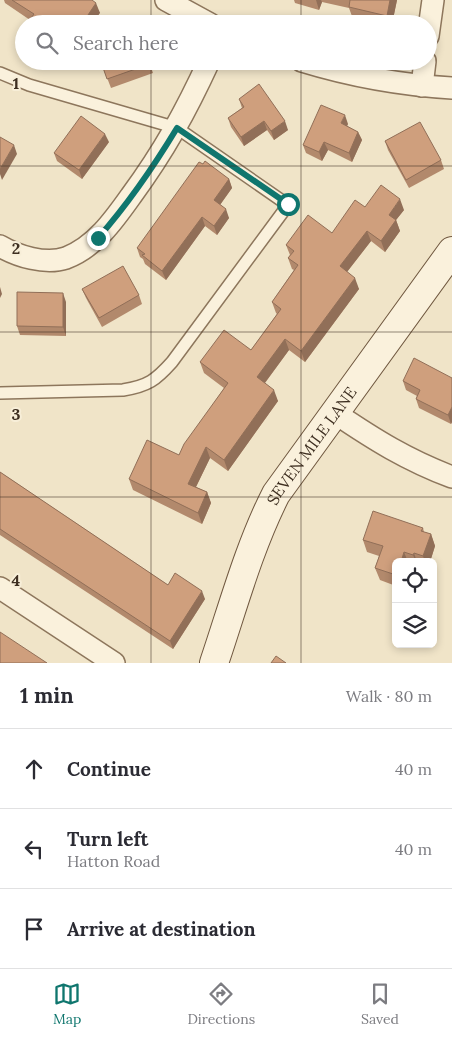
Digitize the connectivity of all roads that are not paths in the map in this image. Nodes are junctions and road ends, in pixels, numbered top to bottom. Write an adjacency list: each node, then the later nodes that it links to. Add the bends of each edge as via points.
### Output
1 (166, 0): 3 (street)
2 (433, 0): 4 (street)
3 (194, 15)
4 (431, 15)
5 (205, 70): 11 (street)
6 (333, 70): 9 (street)
7 (424, 70): 9 (street)
8 (0, 73): 11 (lane, via 29,85)
9 (422, 86): 10 (street)
10 (452, 88)
11 (177, 128): 12 (street, via 114,221 81,250 65,258 49,260 10,252); 14 (lane, via 288,204 157,379 140,388 123,390)
12 (0, 246)
13 (452, 252): 15 (street, SEVEN MILE LANE)
14 (0, 393)
15 (335, 413): 16 (street, via 385,446); 19 (street, SEVEN MILE LANE, via 276,494 265,516)
16 (452, 478)
17 (0, 588): 18 (street)
18 (114, 663)
19 (214, 663)

